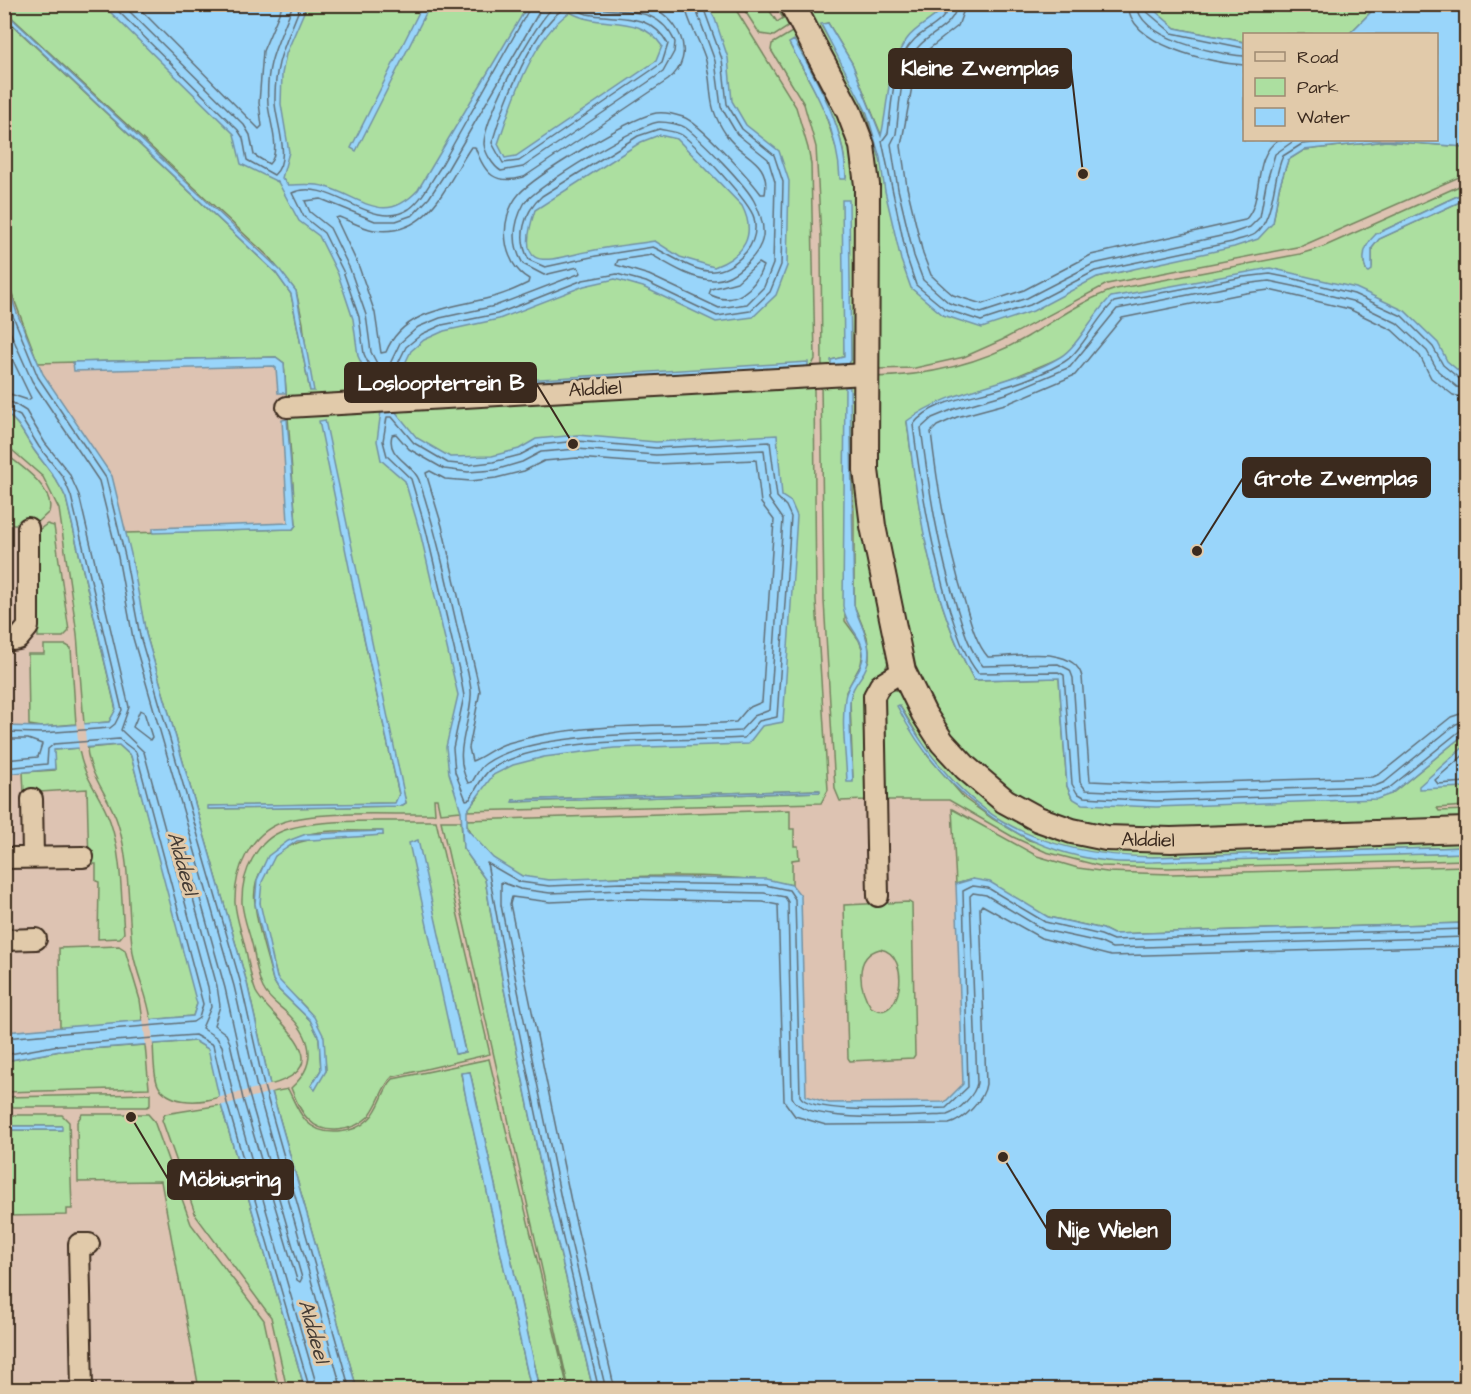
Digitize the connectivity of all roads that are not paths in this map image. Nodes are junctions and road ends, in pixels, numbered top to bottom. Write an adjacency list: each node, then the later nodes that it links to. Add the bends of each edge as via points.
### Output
1 (792, 4): 2 (street, Alddiel, via 840,91 862,146 867,185)
2 (867, 374): 3 (street, Alddiel); 6 (street, Alddiel, via 866,470 892,629)
3 (287, 407)
4 (28, 528): 5 (street, via 28,627 18,639)
5 (4, 641)
6 (903, 671): 8 (street, Alddiel, via 942,742 966,768 1005,801 1072,831 1106,838 1171,840); 12 (street, via 880,685 874,696)
7 (32, 799): 9 (street)
8 (1467, 830)
9 (33, 857): 10 (street); 11 (street)
10 (83, 857)
11 (4, 858)
12 (878, 896)
13 (36, 939): 14 (street)
14 (4, 940)
15 (89, 1244): 16 (street, via 79,1244)
16 (82, 1389)

